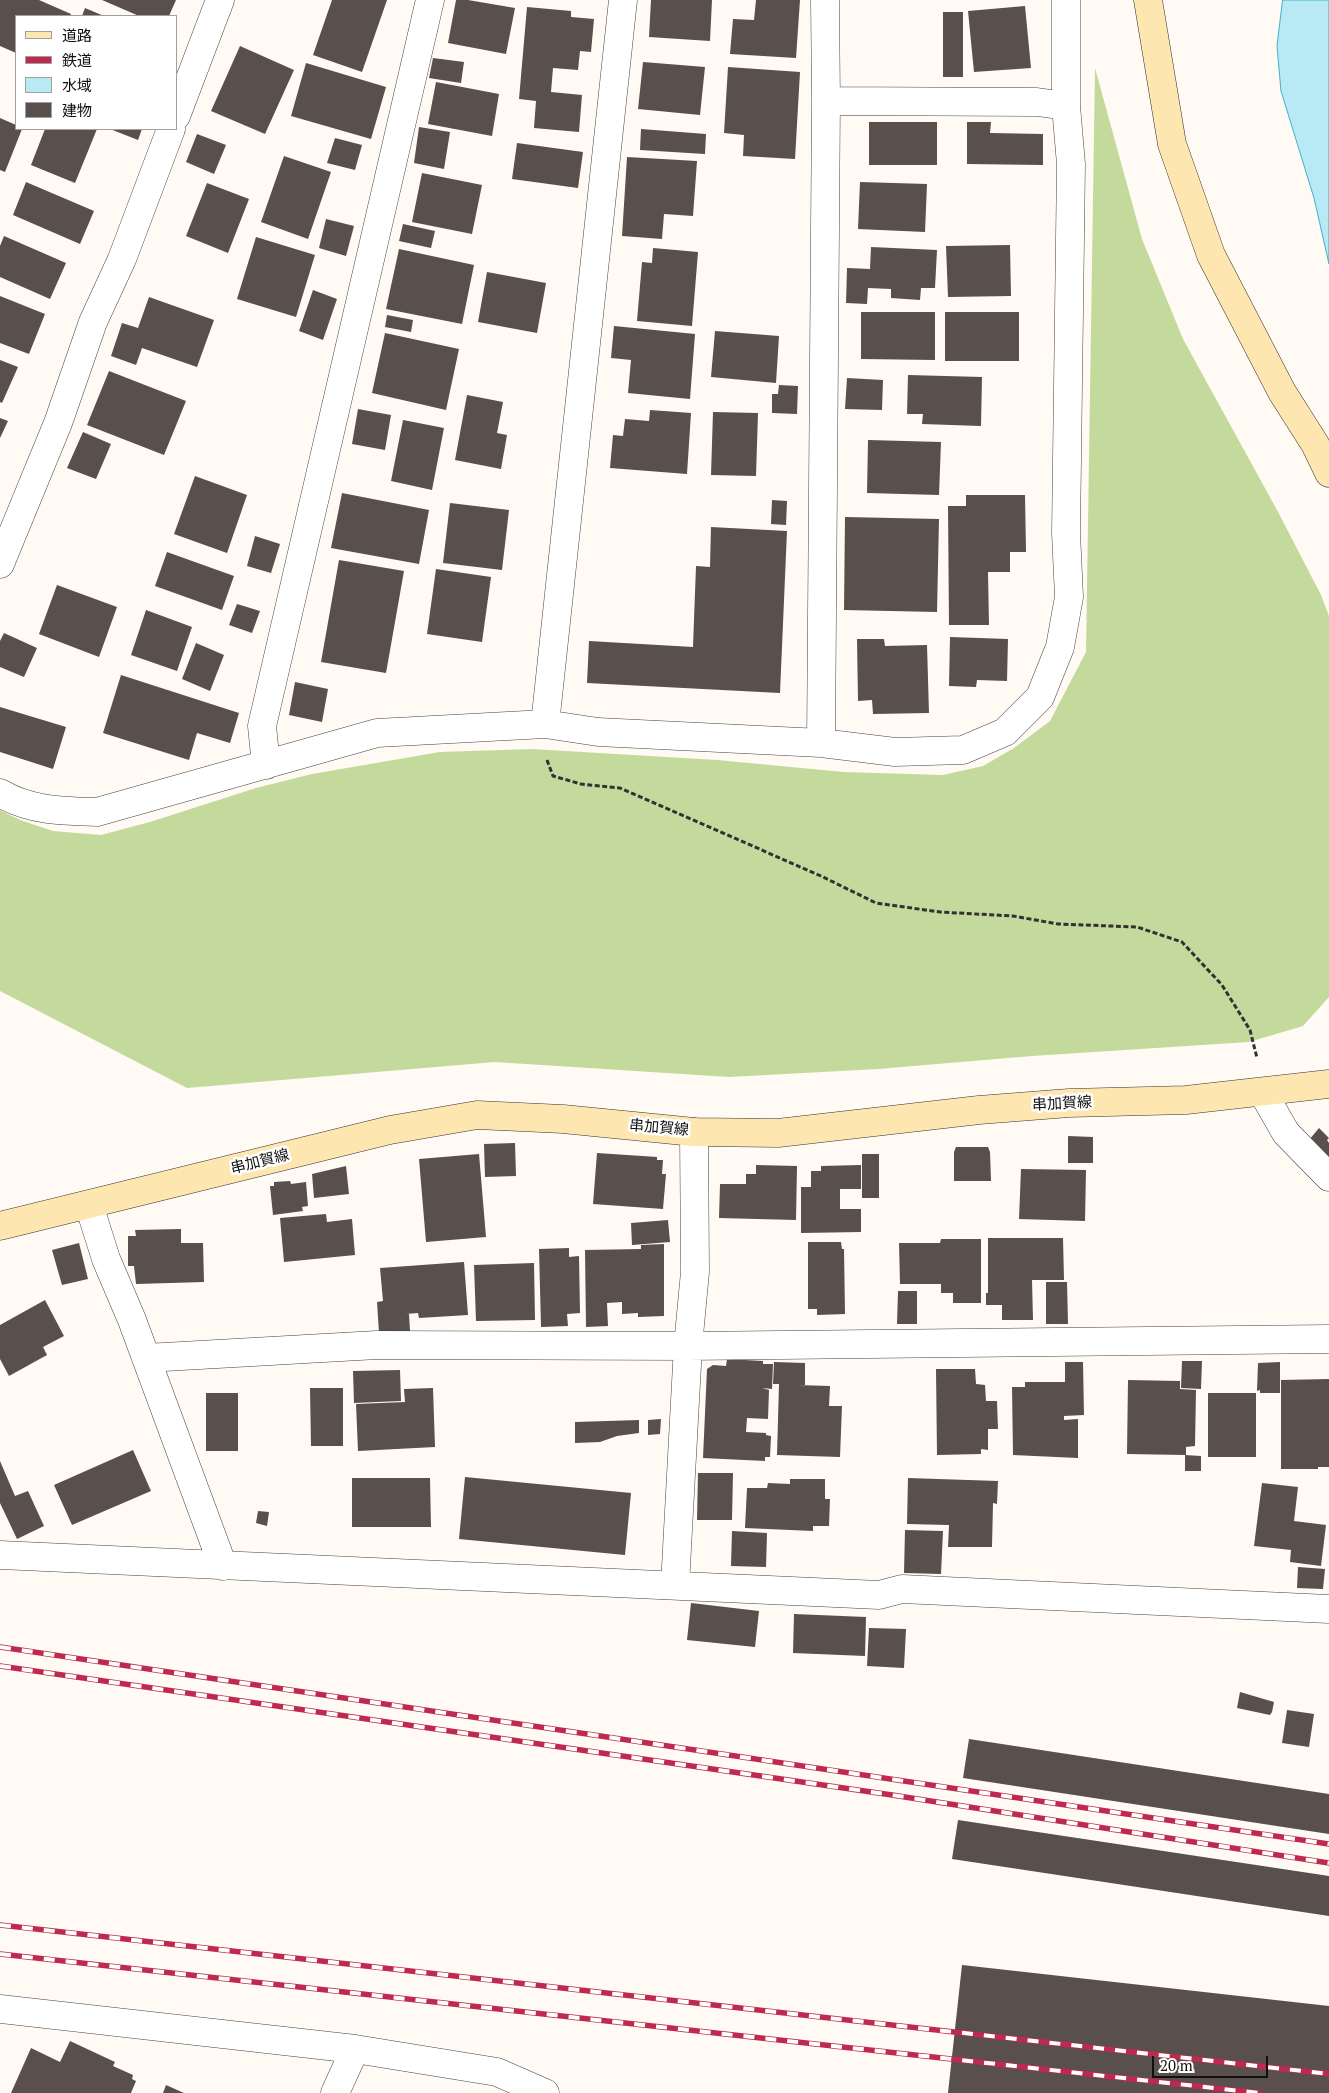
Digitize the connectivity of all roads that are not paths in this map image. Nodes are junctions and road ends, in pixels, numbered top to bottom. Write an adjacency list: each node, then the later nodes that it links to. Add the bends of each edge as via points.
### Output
1 (220, 0): 9 (street)
2 (430, 0): 15 (street, via 262,726)
3 (623, 0): 13 (street)
4 (825, 0): 7 (street)
5 (1066, 0): 8 (street)
6 (1148, 0): 11 (main road, via 1172,144 1211,255 1282,392)
7 (826, 101): 8 (street, via 1037,102); 14 (street)
8 (1066, 106): 14 (street, via 1071,164 1066,523 1069,597 1060,647 1040,697 1005,732 963,750 895,752)
9 (178, 111)
10 (172, 130): 12 (street, via 122,259 93,322 58,423)
11 (1329, 473)
12 (0, 564)
13 (546, 724): 14 (street, via 598,732); 15 (street, via 377,732)
14 (821, 743)
15 (266, 765): 16 (street, via 97,812 54,811 28,805)
16 (0, 793)
17 (1329, 1084): 18 (main road, 串加賀線)
18 (1263, 1093): 19 (main road, 串加賀線, via 979,1110 778,1133); 20 (street, via 1286,1133)
19 (694, 1132): 21 (main road, 串加賀線, via 563,1119 477,1115 390,1130); 24 (street, via 695,1272)
20 (1329, 1177)
21 (89, 1205): 22 (main road, 串加賀線); 25 (street, via 106,1259)
22 (0, 1226)
23 (1329, 1339): 24 (street)
24 (688, 1346): 25 (street, via 377,1345); 28 (street)
25 (146, 1358): 27 (street)
26 (0, 1555): 27 (street)
27 (223, 1566): 28 (street)
28 (675, 1585): 29 (street, via 879,1595 902,1589)
29 (1329, 1609)
30 (0, 2009): 31 (street)
31 (354, 2049): 32 (street); 33 (street, via 497,2072)
32 (335, 2093)
33 (545, 2093)

